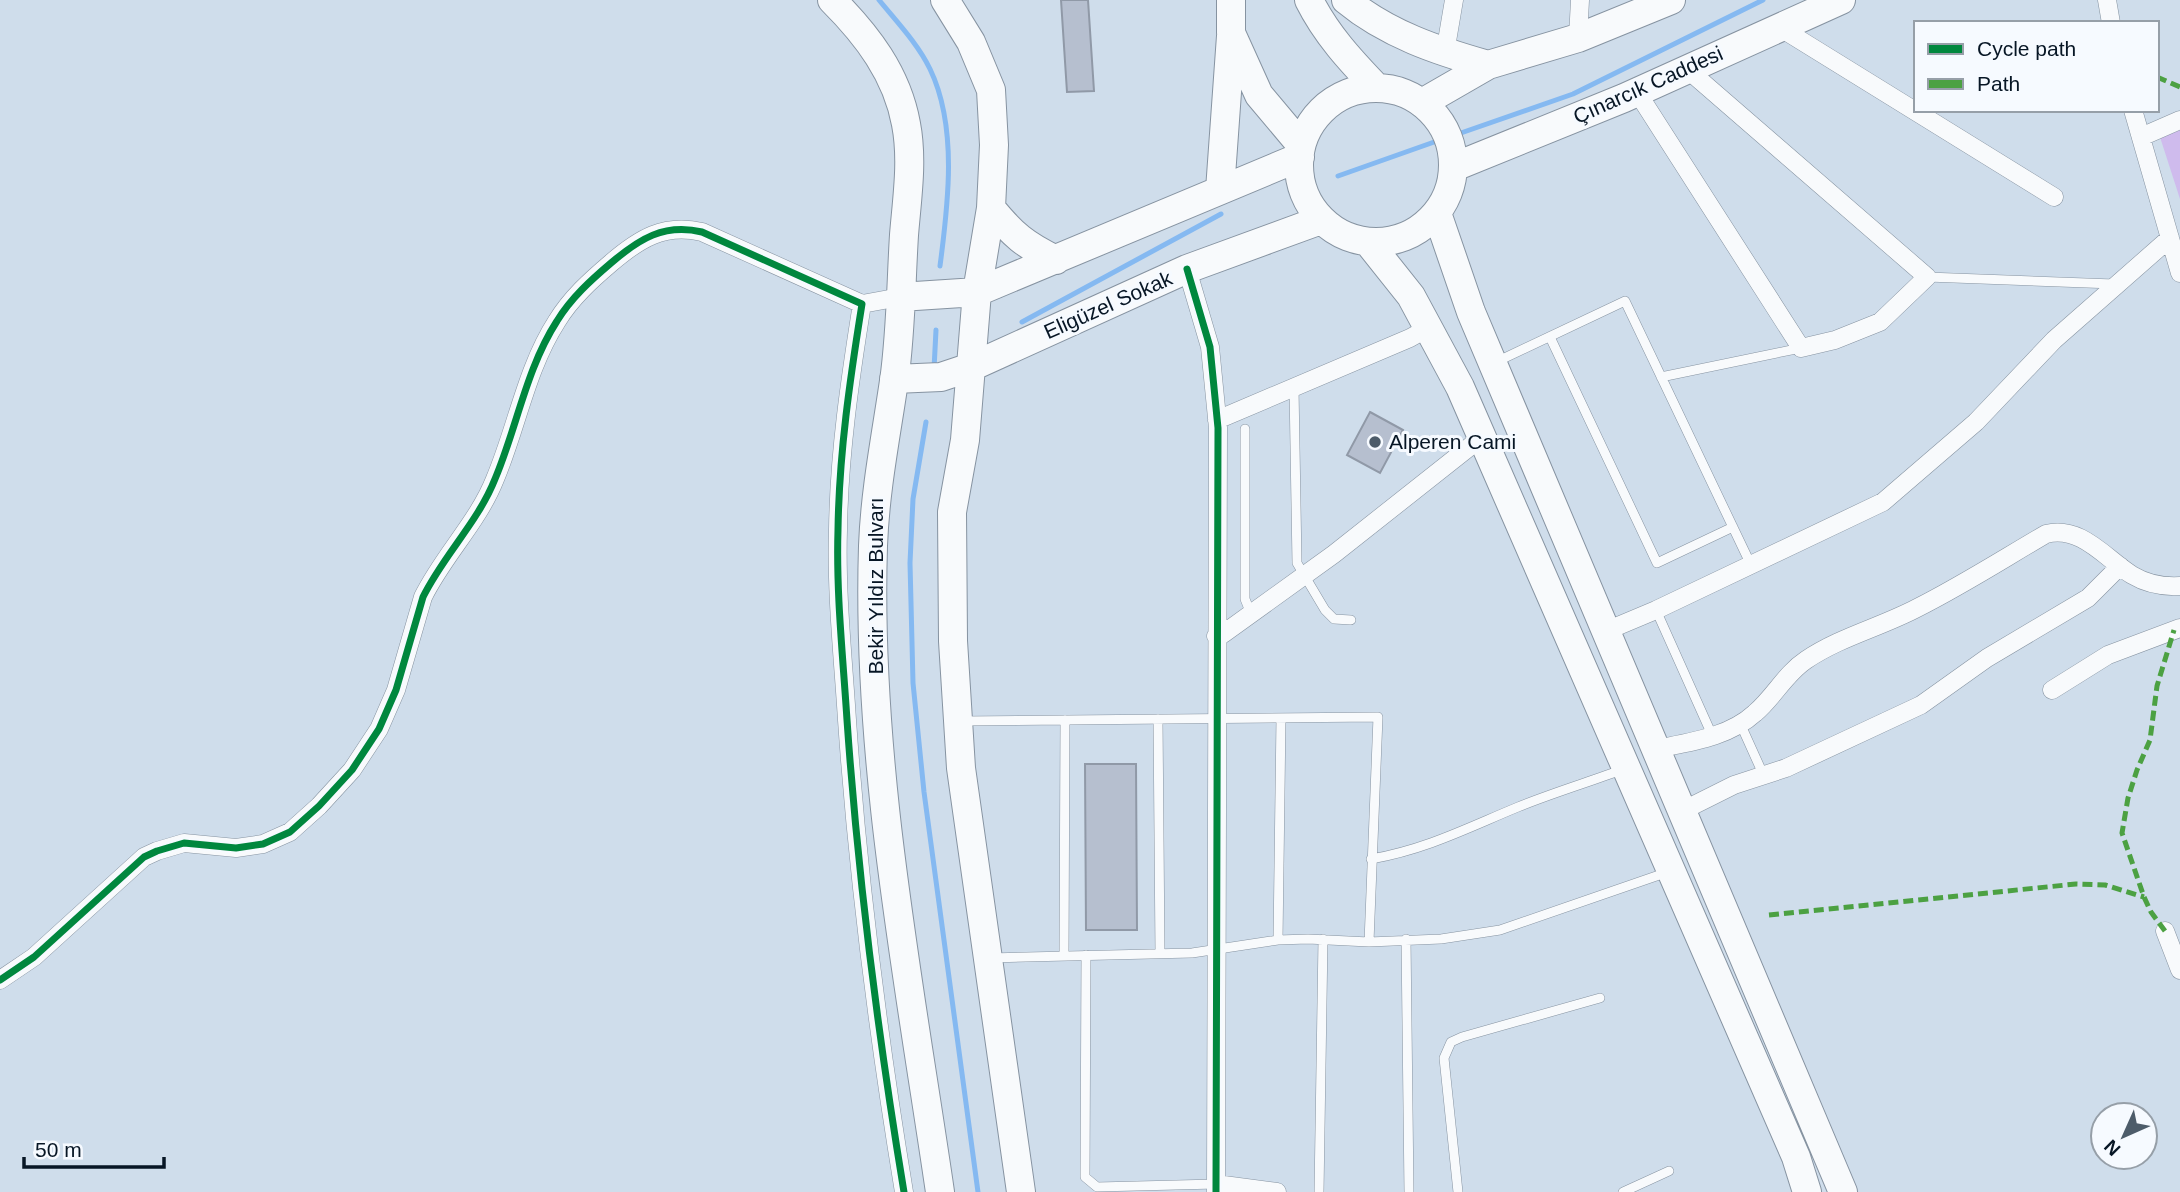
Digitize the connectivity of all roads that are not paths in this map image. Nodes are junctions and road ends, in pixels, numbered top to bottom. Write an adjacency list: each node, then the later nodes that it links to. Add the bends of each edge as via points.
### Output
1 (832, 0): 41 (main road, Bekir Yıldız Bulvarı, via 886,67 904,115 909,166)
2 (945, 0): 30 (main road, via 971,42 991,90)
3 (1231, 0): 13 (main road)
4 (1309, 0): 18 (main road, via 1349,60)
5 (1346, 0): 15 (main road, via 1401,36)
6 (1454, 0): 15 (street)
7 (1580, 0): 14 (street)
8 (1671, 0): 14 (main road)
9 (1840, 0): 12 (main road, Çınarcık Caddesi)
10 (2107, 0): 11 (street)
11 (2111, 21)
12 (1779, 27): 17 (main road, Çınarcık Caddesi); 21 (street)
13 (1231, 33): 26 (main road, via 1259,95); 28 (main road)
14 (1578, 38): 16 (main road)
15 (1446, 53): 16 (main road)
16 (1488, 65): 20 (main road)
17 (1687, 69): 19 (main road, Çınarcık Caddesi); 38 (street)
18 (1376, 87): 20 (main road, via 1401,91); 26 (main road, via 1352,91 1330,102 1311,121)
19 (1637, 92): 27 (main road, Çınarcık Caddesi); 45 (street)
20 (1423, 103): 27 (main road, via 1440,121)
21 (1914, 110)
22 (1916, 112): 29 (street)
23 (2134, 112): 25 (street)
24 (2180, 120): 25 (street)
25 (2141, 137): 33 (street)
26 (1300, 151): 28 (main road); 32 (main road, via 1298,172 1305,198)
27 (1454, 167): 31 (main road, via 1449,192)
28 (1220, 190): 35 (main road)
29 (2054, 197)
30 (990, 208): 35 (main road, via 1028,247); 40 (main road)
31 (1437, 213): 34 (main road, via 1419,230 1395,240); 46 (main road)
32 (1321, 220): 34 (main road, via 1342,235); 36 (main road, Eligüzel Sokak)
33 (2170, 238): 37 (street); 39 (street)
34 (1368, 242): 43 (main road, via 1412,296)
35 (1056, 260): 40 (main road)
36 (1187, 269): 47 (main road, Eligüzel Sokak); 51 (street, via 1210,347)
37 (2180, 273)
38 (1927, 277): 39 (lane); 45 (street, via 1880,322)
39 (2118, 284): 55 (street, via 2054,340 1976,422 1883,502)
40 (977, 292): 41 (main road); 47 (main road)
41 (900, 297): 42 (street); 49 (main road, Bekir Yıldız Bulvarı)
42 (862, 304): 90 (street, via 690,229 656,233 623,252 574,298 545,341 495,481 431,580 390,706 366,750 336,789 290,832 263,844 236,848 184,843 144,857 34,957); 94 (street, via 845,418 838,584 863,905)
43 (1428, 328): 50 (street); 53 (main road)
44 (1550, 337): 46 (lane); 48 (lane, via 1625,301); 54 (lane, via 1657,563)
45 (1801, 348): 48 (lane)
46 (1493, 364): 63 (main road)
47 (971, 367): 49 (main road, Eligüzel Sokak, via 941,377); 70 (main road, via 965,440 952,512)
48 (1661, 377): 54 (lane)
49 (894, 379): 95 (main road, Bekir Yıldız Bulvarı, via 876,498 875,679 894,876)
50 (1294, 388): 51 (street); 57 (lane, via 1297,563)
51 (1217, 420): 64 (street)
52 (1245, 429): 60 (lane, via 1245,599)
53 (1482, 437): 57 (street); 74 (main road)
54 (1733, 527): 55 (lane)
55 (1751, 565): 59 (street)
56 (2120, 566): 58 (street, via 2144,581); 71 (street, via 2076,535 2046,534 1927,603 1806,660); 75 (street, via 2088,598 1987,658 1921,705 1786,768)
57 (1304, 575): 60 (street); 61 (lane, via 1334,619)
58 (2180, 586)
59 (1656, 610): 63 (street); 72 (lane)
60 (1251, 614): 64 (street)
61 (1350, 620)
62 (2180, 628): 65 (street, via 2108,655)
63 (1606, 631): 73 (main road)
64 (1216, 636): 66 (street)
65 (2052, 690)
66 (1216, 718): 67 (lane); 68 (lane); 84 (street)
67 (1281, 718): 77 (lane, via 1378,717); 82 (lane)
68 (1158, 719): 69 (lane); 85 (lane)
69 (1065, 720): 70 (lane); 87 (lane)
70 (957, 721): 88 (main road)
71 (1740, 723): 72 (street); 75 (lane)
72 (1712, 735): 73 (street)
73 (1656, 749): 76 (main road)
74 (1626, 769): 77 (lane, via 1518,807 1461,833); 78 (main road)
75 (1763, 774): 76 (street)
76 (1682, 811): 103 (main road)
77 (1371, 859): 83 (lane)
78 (1671, 871): 81 (lane, via 1500,930); 102 (main road, via 1796,1157)
79 (2165, 931): 89 (street)
80 (1322, 939): 82 (lane); 83 (lane); 98 (lane)
81 (1406, 939): 83 (lane); 99 (lane)
82 (1278, 940): 84 (lane)
83 (1369, 942)
84 (1216, 950): 85 (lane); 93 (street)
85 (1160, 954): 86 (lane)
86 (1086, 955): 87 (lane); 93 (lane, via 1085,1177 1097,1187)
87 (1064, 956): 88 (lane)
88 (988, 958): 96 (main road)
89 (2180, 970)
90 (0, 980)
91 (1600, 998): 100 (lane, via 1462,1037 1447,1047 1444,1058)
92 (1668, 1171): 101 (lane)
93 (1216, 1188): 97 (street)
94 (904, 1192)
95 (940, 1192)
96 (1021, 1192)
97 (1273, 1192)
98 (1319, 1192)
99 (1409, 1192)
100 (1458, 1192)
101 (1623, 1192)
102 (1807, 1192)
103 (1843, 1192)

